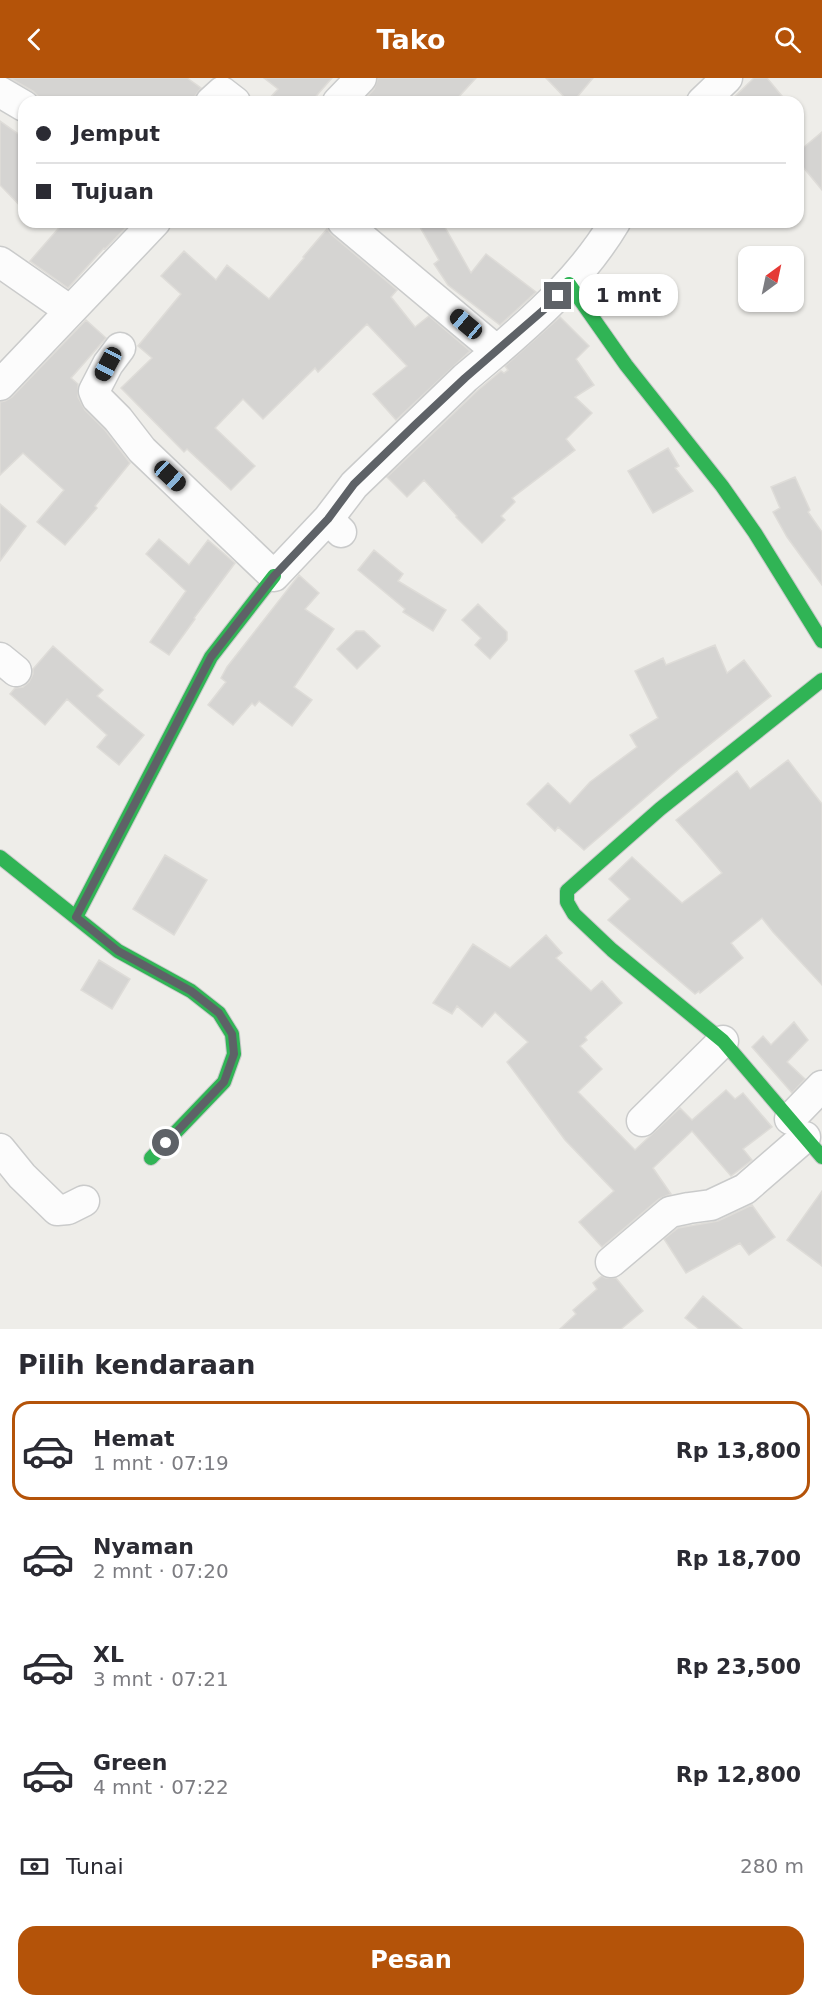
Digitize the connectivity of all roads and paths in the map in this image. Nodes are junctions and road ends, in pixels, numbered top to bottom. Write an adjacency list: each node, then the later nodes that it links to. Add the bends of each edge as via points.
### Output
1 (361, 78): 4 (street)
2 (727, 78): 5 (street)
3 (0, 92): 6 (street)
4 (344, 96)
5 (708, 96)
6 (18, 102)
7 (149, 228): 12 (street)
8 (350, 228): 14 (street)
9 (611, 228): 11 (street)
10 (0, 262): 12 (street)
11 (569, 284): 14 (street); 19 (street, via 755,533)
12 (69, 310): 15 (street)
13 (120, 348): 18 (street, via 94,391 97,398 142,450)
14 (497, 351): 16 (street, via 354,484)
15 (0, 385)
16 (328, 519): 17 (street, via 341,531); 18 (street)
17 (322, 555)
18 (274, 576): 22 (street, via 211,657)
19 (822, 641)
20 (822, 680): 23 (street, via 702,773 567,891 567,902 574,914)
21 (0, 857): 22 (street)
22 (76, 917): 28 (street, via 118,951 191,991 219,1013 232,1034 234,1054 224,1082)
23 (723, 1041): 25 (street); 26 (street)
24 (822, 1086): 26 (street)
25 (642, 1121)
26 (806, 1137): 30 (street, via 745,1189 711,1205 670,1212)
27 (0, 1149): 29 (street, via 57,1210)
28 (152, 1158)
29 (84, 1201)
30 (611, 1262)

